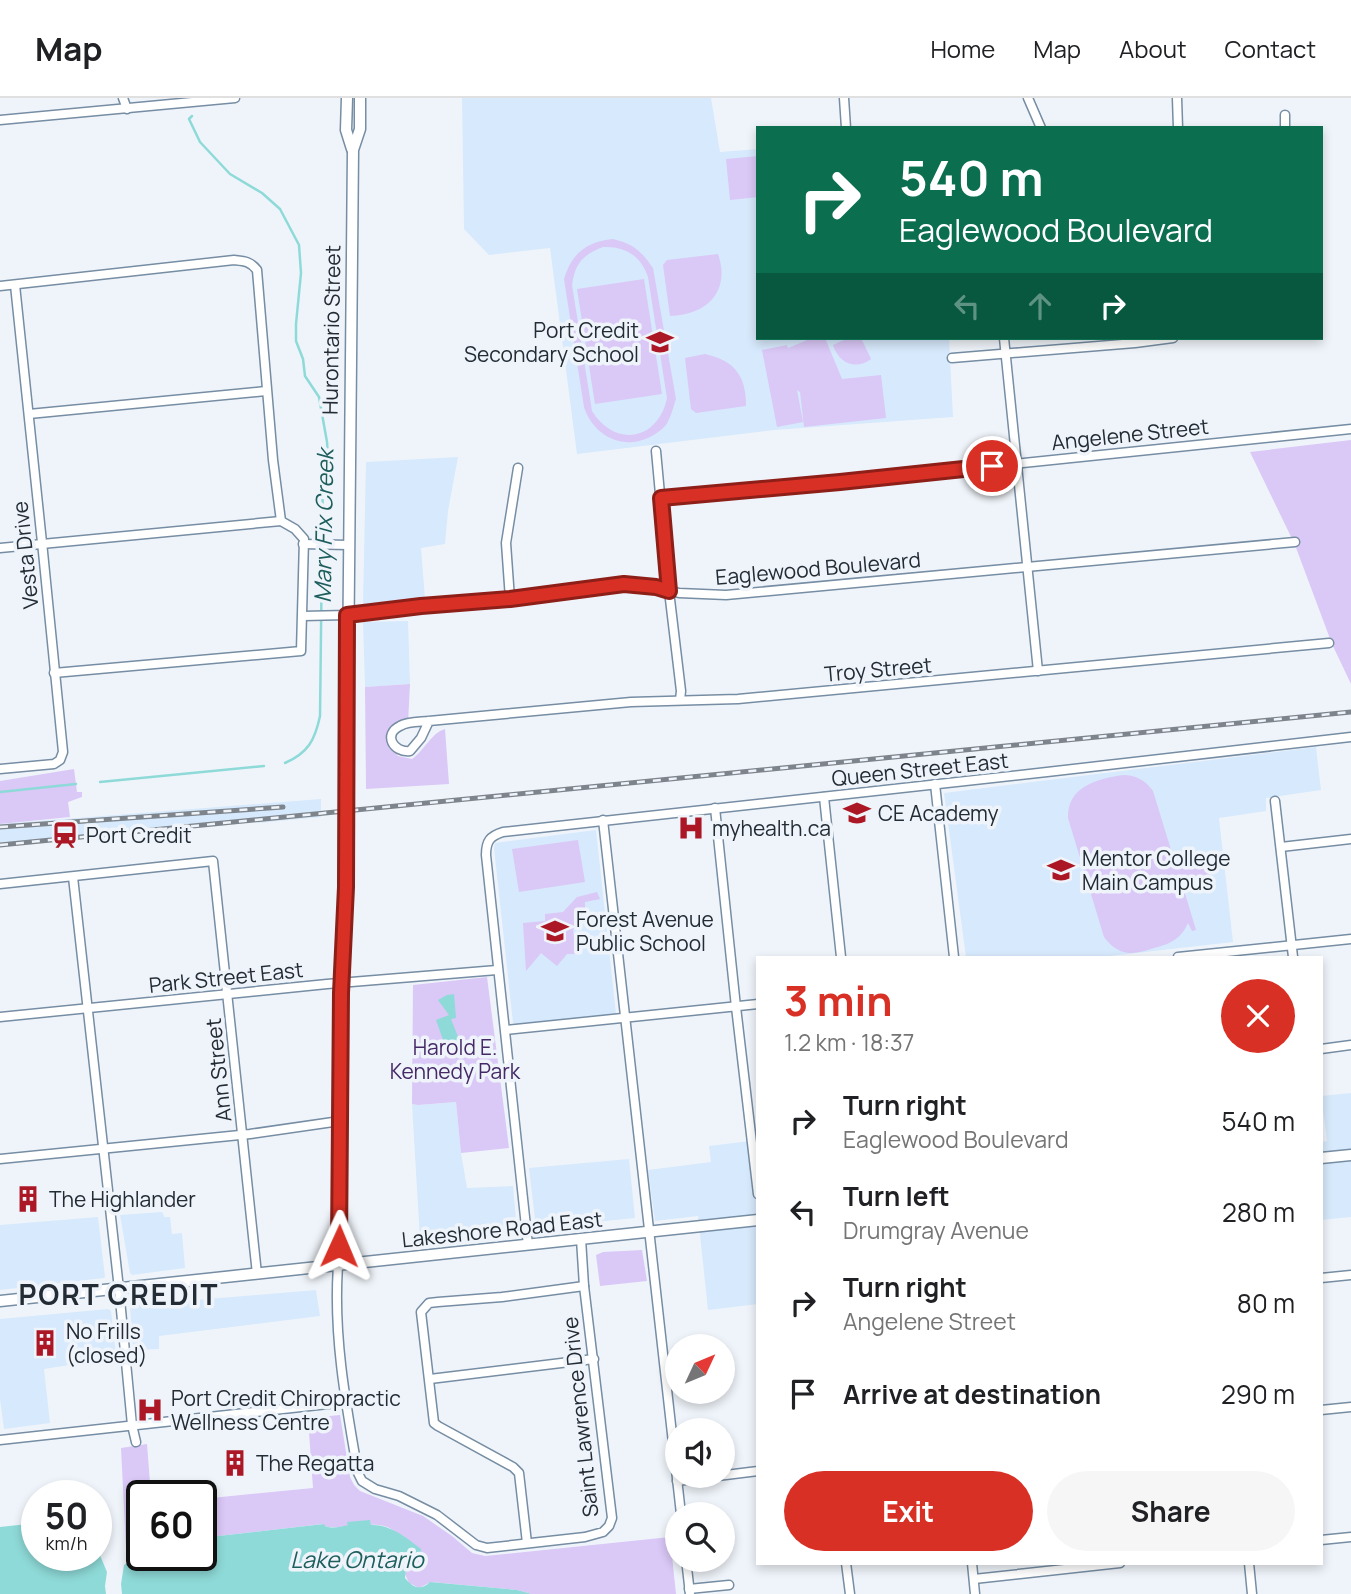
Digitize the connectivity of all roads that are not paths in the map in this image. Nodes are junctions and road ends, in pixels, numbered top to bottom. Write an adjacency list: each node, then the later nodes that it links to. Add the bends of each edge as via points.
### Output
1 (123, 98): 8 (street)
2 (235, 98): 8 (street)
3 (347, 98): 15 (main road, Hurontario Street, via 346,130)
4 (360, 98): 15 (main road, Hurontario Street, via 360,129)
5 (844, 98): 11 (street)
6 (1028, 98): 12 (street)
7 (1177, 98): 13 (street)
8 (127, 109): 10 (street)
9 (1285, 115): 14 (street)
10 (0, 120)
11 (846, 126)
12 (1040, 126)
13 (1178, 126)
14 (1285, 126)
15 (353, 150): 33 (main road, Hurontario Street)
16 (15, 285): 17 (street); 22 (street, via 247,261 257,270); 23 (street, Vesta Drive)
17 (0, 286)
18 (1004, 340): 20 (street)
19 (1134, 341): 20 (street)
20 (1007, 354): 21 (street); 26 (street)
21 (952, 358)
22 (266, 391): 23 (street); 29 (street)
23 (29, 414): 31 (street, Vesta Drive)
24 (1351, 429): 26 (street, Angelene Street)
25 (656, 451): 28 (street)
26 (1017, 463): 28 (street, Angelene Street); 35 (street)
27 (519, 468): 37 (street, via 506,543)
28 (661, 498): 36 (street)
29 (281, 521): 31 (street); 32 (street, via 295,529)
30 (1295, 542): 35 (street, Eaglewood Boulevard)
31 (42, 544): 34 (street); 42 (street, Vesta Drive)
32 (303, 544): 33 (street); 39 (street)
33 (348, 545): 38 (main road, Hurontario Street)
34 (0, 548)
35 (1027, 567): 36 (street, Eaglewood Boulevard, via 726,595); 41 (street)
36 (669, 591): 37 (street, Eaglewood Boulevard, via 624,584); 43 (street)
37 (510, 599): 38 (street, Eaglewood Boulevard)
38 (347, 615): 39 (street, Eaglewood Boulevard); 63 (main road, Hurontario Street)
39 (303, 616): 42 (street, via 300,651)
40 (1329, 643): 41 (street, Troy Street)
41 (1038, 671): 43 (street, Troy Street, via 738,699)
42 (54, 673): 46 (street, Vesta Drive, via 63,752 60,760)
43 (680, 700): 44 (street, Troy Street)
44 (429, 721): 44 (street, Troy Street, via 396,727 391,739 395,747 410,751)
45 (1351, 737): 47 (street, Queen Street East)
46 (0, 769)
47 (935, 785): 48 (street, Queen Street East); 59 (street)
48 (824, 797): 50 (street, Queen Street East); 58 (street)
49 (1275, 801): 53 (street)
50 (715, 808): 51 (street, Queen Street East); 66 (street)
51 (603, 820): 62 (street, Queen Street East, via 503,832 487,842); 69 (street)
52 (1351, 839): 53 (street)
53 (1281, 847): 57 (street)
54 (73, 877): 55 (street); 64 (street, Ann Street, via 213,862); 67 (street)
55 (0, 884)
56 (1351, 939): 57 (street)
57 (1292, 945): 60 (street); 61 (street)
58 (841, 956)
59 (954, 956)
60 (1189, 956)
61 (1293, 956)
62 (497, 970): 63 (street, Park Street East); 70 (street)
63 (341, 983): 64 (street, Park Street East); 73 (main road, Hurontario Street)
64 (227, 994): 67 (street, Park Street East); 74 (street, Ann Street)
65 (756, 1004): 66 (street)
66 (736, 1007): 69 (street); 79 (street)
67 (88, 1008): 68 (street, Park Street East); 75 (street)
68 (0, 1017)
69 (625, 1017): 70 (street); 81 (street)
70 (506, 1030): 83 (street)
71 (1351, 1045): 72 (street)
72 (1323, 1049)
73 (340, 1121): 74 (street); 84 (main road, Hurontario Street)
74 (242, 1134): 75 (street); 85 (street, Ann Street)
75 (103, 1148): 78 (street); 89 (street)
76 (1351, 1155): 77 (main road)
77 (1323, 1158)
78 (0, 1159)
79 (756, 1177)
80 (756, 1220): 81 (main road, Lakeshore Road East)
81 (649, 1232): 82 (main road, Lakeshore Road East); 96 (street)
82 (581, 1239): 83 (main road, Lakeshore Road East); 88 (street, Saint Lawrence Drive)
83 (528, 1245): 84 (main road, Lakeshore Road East)
84 (338, 1266): 85 (main road, Lakeshore Road East); 93 (street, Saint Lawrence Drive, via 336,1310)
85 (257, 1274): 89 (main road, Lakeshore Road East)
86 (1351, 1275): 87 (street)
87 (1323, 1278)
88 (584, 1286): 91 (street, Saint Lawrence Drive); 92 (street, via 429,1303 421,1312)
89 (119, 1289): 90 (main road, Lakeshore Road East); 97 (street)
90 (0, 1301)
91 (594, 1359): 92 (street); 104 (street, Saint Lawrence Drive, via 612,1518 603,1532 585,1538)
92 (430, 1379): 104 (street, via 434,1423 519,1473)
93 (346, 1402): 97 (street); 104 (street, Saint Lawrence Drive, via 362,1481 438,1516 476,1545)
94 (1351, 1407): 95 (street)
95 (1323, 1410)
96 (670, 1418)
97 (132, 1425): 98 (street); 99 (street)
98 (0, 1440)
99 (136, 1442)
100 (756, 1471): 101 (street)
101 (735, 1474)
102 (1351, 1537): 103 (street)
103 (1323, 1540)
104 (527, 1543)
105 (846, 1565): 113 (street)
106 (972, 1565): 110 (street)
107 (1102, 1565): 110 (street)
108 (1248, 1565): 115 (street)
109 (687, 1572): 112 (street)
110 (974, 1580): 114 (street)
111 (729, 1585): 112 (street)
112 (689, 1592)
113 (850, 1594)
114 (975, 1594)
115 (1252, 1594)

